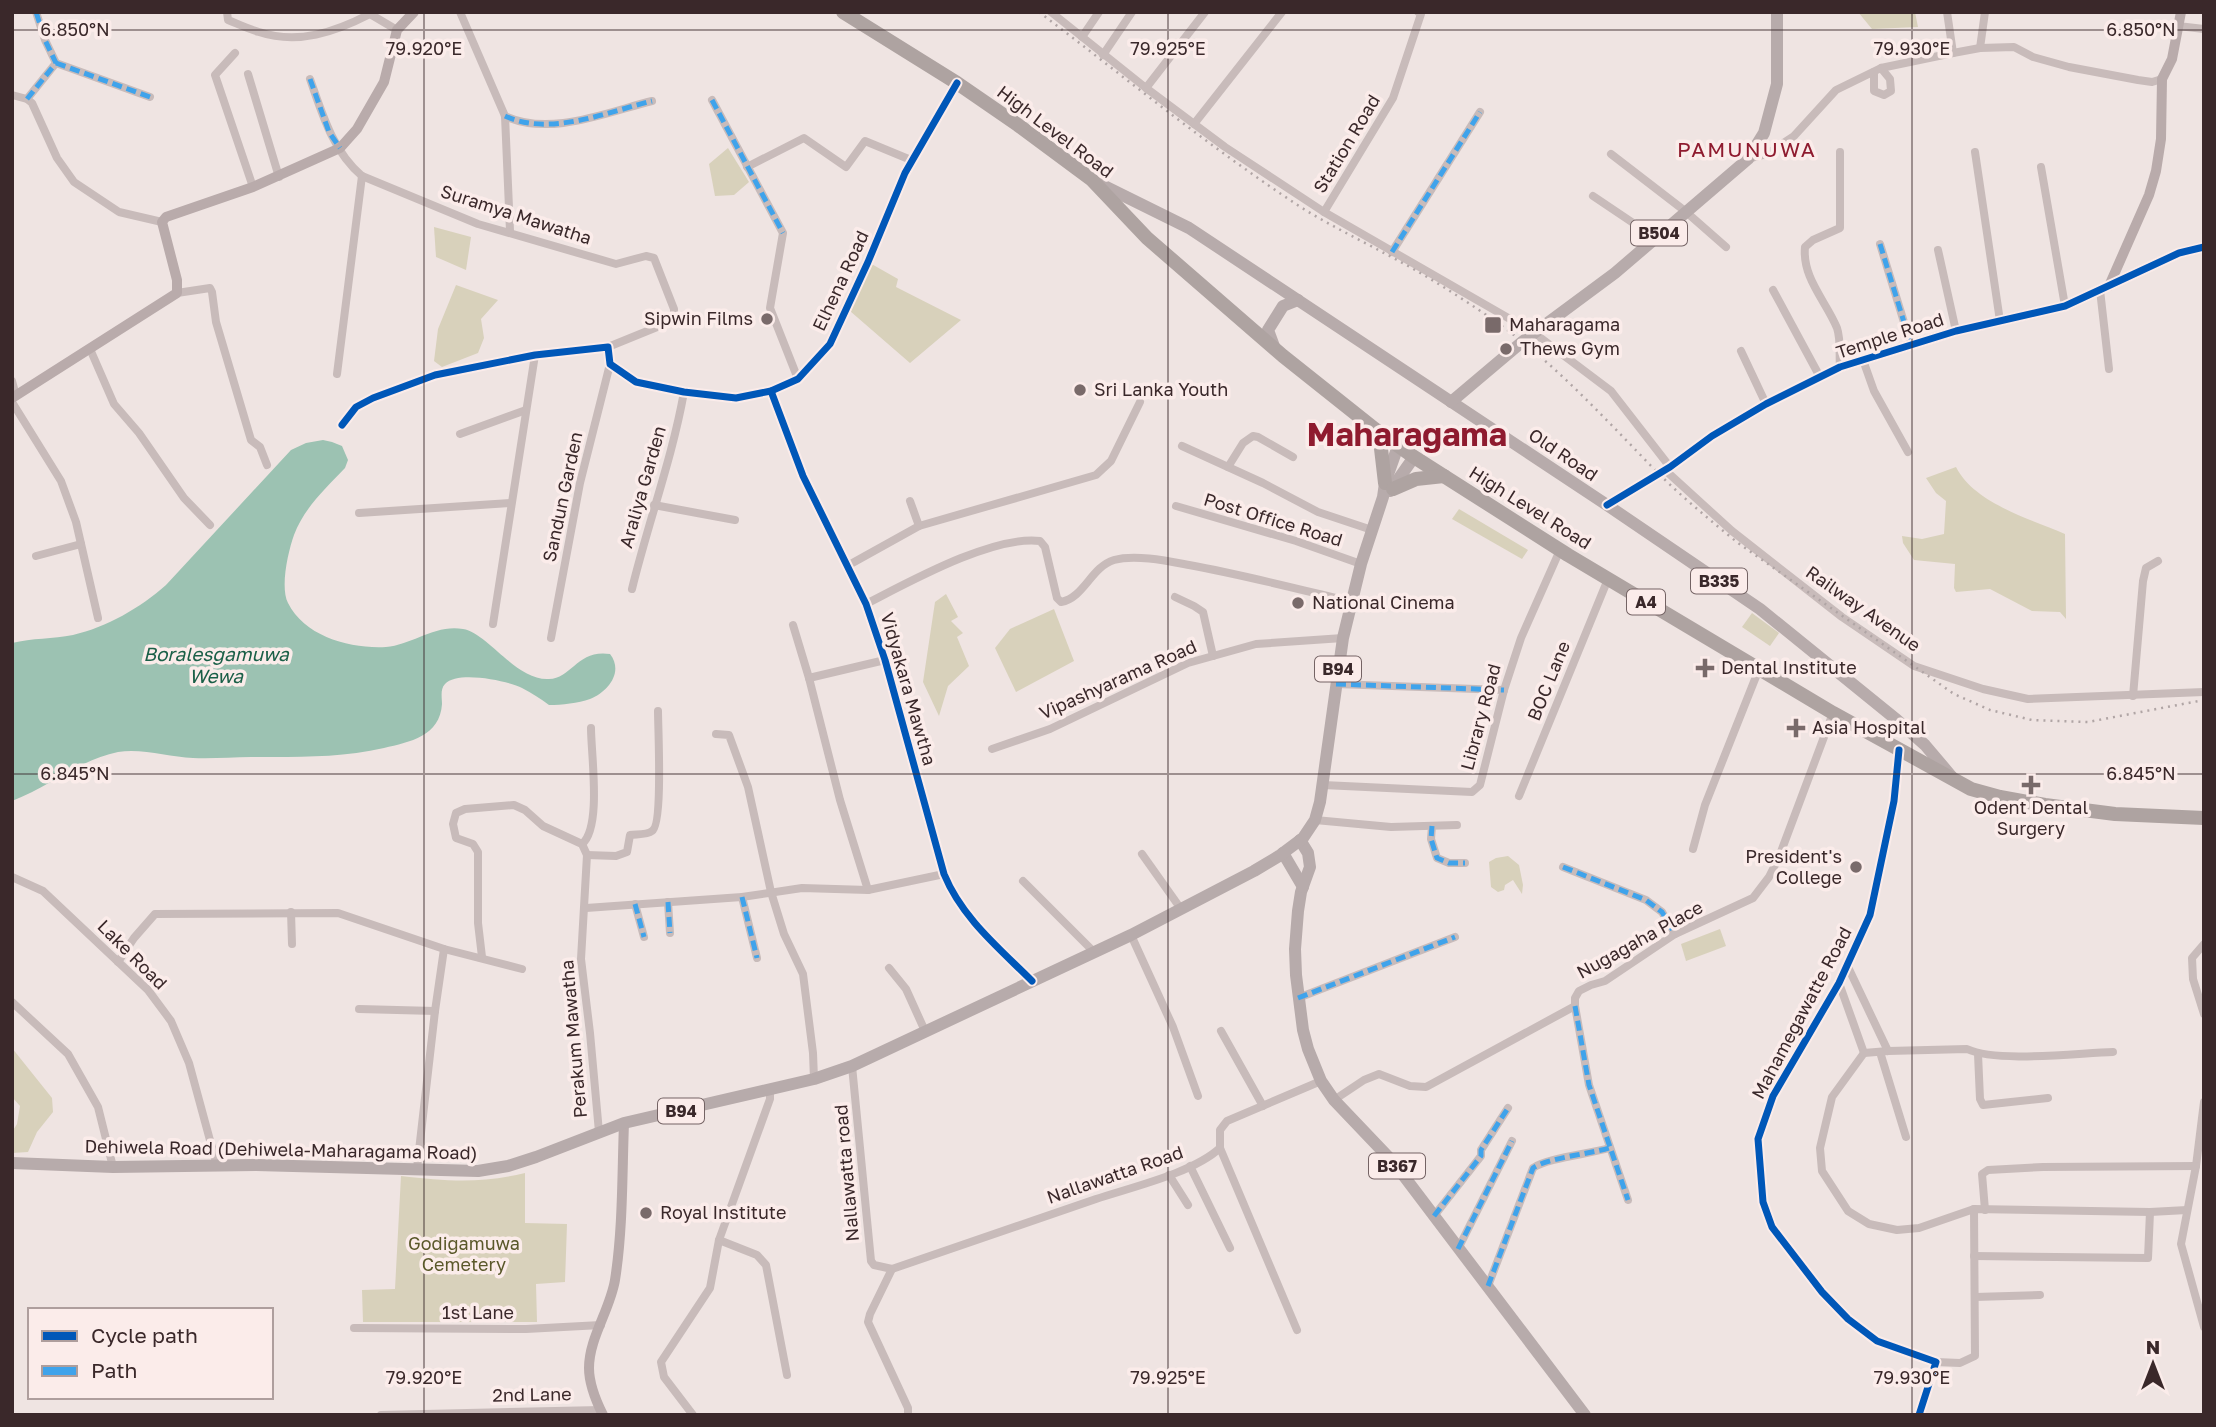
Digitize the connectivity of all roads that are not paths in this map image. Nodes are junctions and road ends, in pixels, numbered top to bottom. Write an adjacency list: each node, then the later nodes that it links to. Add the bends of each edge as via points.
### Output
1 (36, 12): 24 (street)
2 (226, 12): 18 (street, via 228,20 261,33 305,38 341,29 370,14)
3 (414, 12): 18 (street)
4 (460, 12): 36 (street)
5 (843, 12): 28 (highway, High Level Road / A4)
6 (1051, 12): 19 (street, Railway Avenue)
7 (1099, 12): 19 (street)
8 (1132, 12): 23 (street)
9 (1205, 12): 29 (street)
10 (1282, 12): 37 (street)
11 (1418, 12): 52 (street, Station Road, via 1393,99)
12 (1777, 12): 42 (main road, B504, via 1777,84 1764,132)
13 (1947, 12): 22 (street)
14 (1985, 12): 20 (street)
15 (2181, 12): 16 (street)
16 (2178, 26): 17 (street); 27 (street, via 2172,59)
17 (2204, 29)
18 (397, 30): 38 (street, via 384,82 357,129)
19 (1082, 37): 23 (street, Railway Avenue)
20 (1980, 48): 22 (street); 27 (street, via 2014,47 2069,67 2152,82)
21 (235, 53): 49 (street, via 215,75)
22 (1953, 53): 42 (street, via 1877,70 1836,90 1794,136 1767,154)
23 (1103, 55): 29 (street, Railway Avenue)
24 (55, 63): 31 (street); 32 (street)
25 (248, 74): 47 (street)
26 (310, 79): 38 (street, Suramya Mawatha, via 329,132)
27 (2162, 79): 61 (street, via 2156,171)
28 (957, 83): 43 (street, Elhena Road); 48 (highway, High Level Road / A4)
29 (1146, 88): 37 (street, Railway Avenue)
30 (12, 95): 32 (street)
31 (150, 96)
32 (27, 99): 53 (street, via 74,182 119,212)
33 (712, 100): 44 (street)
34 (652, 101): 36 (street, via 573,121 540,124)
35 (1480, 112): 60 (street)
36 (505, 116): 54 (street)
37 (1194, 124): 52 (street, Railway Avenue)
38 (340, 148): 46 (street, Suramya Mawatha); 47 (street)
39 (1840, 152): 77 (street, via 1840,228 1813,240 1804,252 1810,280 1838,330)
40 (1975, 152): 66 (street)
41 (1611, 153): 51 (street)
42 (1748, 159): 51 (main road, B504)
43 (911, 160): 44 (street, via 865,141 846,167 804,138); 81 (street, Elhena Road, via 830,344)
44 (747, 167): 81 (street, via 783,233 770,308)
45 (2041, 167): 65 (street)
46 (362, 176): 54 (street, Suramya Mawatha, via 478,224); 79 (street)
47 (279, 177): 49 (street)
48 (1091, 179): 64 (main road, Old Road / B335, via 1189,228); 72 (highway, High Level Road / A4, via 1147,238)
49 (253, 187): 53 (street)
50 (1593, 196): 55 (street)
51 (1685, 211): 55 (main road, B504); 57 (street)
52 (1324, 212): 60 (street, Railway Avenue)
53 (162, 222): 63 (street)
54 (510, 231): 70 (street, Suramya Mawatha, via 616,264 654,258 674,317)
55 (1654, 237): 68 (main road, B504, via 1615,273)
56 (1880, 244): 69 (street)
57 (1726, 247)
58 (2204, 247): 61 (street, Temple Road, via 2179,253)
59 (1938, 250): 67 (street)
60 (1391, 252): 68 (street, Railway Avenue)
61 (2104, 288): 65 (street, Temple Road); 78 (street)
62 (1773, 290): 80 (street)
63 (177, 293): 71 (street); 98 (street, via 210,288 251,440 260,447)
64 (1298, 300): 72 (main road, via 1283,306 1268,330); 87 (main road, Old Road / B335)
65 (2065, 306): 66 (street, Temple Road)
66 (2000, 321): 67 (street, Temple Road)
67 (1956, 331): 69 (street, Temple Road)
68 (1532, 335): 87 (main road, B504); 100 (street, Railway Avenue, via 1611,391)
69 (1910, 345): 75 (street, Temple Road)
70 (608, 347): 74 (street); 76 (street)
71 (90, 349): 85 (street); 110 (street, via 114,404)
72 (1275, 349): 91 (highway, High Level Road / A4)
73 (1741, 351): 88 (street)
74 (535, 355): 89 (street); 90 (street, via 435,375 356,407)
75 (1863, 360): 77 (street, Temple Road); 95 (street, via 1874,391)
76 (610, 364): 84 (street, Elhena Road, via 636,382); 127 (street, Sandun Garden, via 580,483)
77 (1840, 367): 80 (street, Temple Road)
78 (2109, 369)
79 (337, 374)
80 (1820, 377): 88 (street, Temple Road)
81 (798, 379): 83 (street, Elhena Road)
82 (12, 381): 85 (street)
83 (771, 391): 84 (street, Elhena Road, via 736,398); 118 (street, Vidyakara Mawtha, via 803,477)
84 (684, 392): 105 (street, Araliya Garden)
85 (14, 399): 113 (street, via 61,481)
86 (1140, 402): 111 (street, via 1111,461 1096,475)
87 (1451, 402): 106 (main road, Old Road / B335)
88 (1766, 404): 100 (street, Temple Road)
89 (526, 410): 92 (street); 104 (street)
90 (342, 425)
91 (1376, 430): 94 (highway, High Level Road / A4); 102 (highway)
92 (460, 434)
93 (1182, 446): 99 (street)
94 (1398, 446): 97 (highway, High Level Road / A4); 102 (main road, Dehiwela Road (Dehiwela-Maharagama Road) / B94)
95 (1908, 452)
96 (1293, 457): 99 (street, via 1253,436)
97 (1414, 457): 101 (highway, High Level Road / A4); 102 (main road, Dehiwela Road (Dehiwela-Maharagama Road) / B94)
98 (267, 465)
99 (1228, 467): 112 (street, via 1318,512)
100 (1668, 469): 106 (street, Temple Road); 136 (street, Railway Avenue, via 1732,531 1831,609 1914,666 2028,699)
101 (1444, 476): 102 (highway, via 1416,479); 114 (highway, High Level Road / A4)
102 (1387, 490): 112 (main road, Dehiwela Road (Dehiwela-Maharagama Road) / B94)
103 (910, 501): 111 (street)
104 (511, 503): 108 (street); 125 (street)
105 (654, 505): 109 (street); 120 (street, Araliya Garden)
106 (1607, 505): 139 (main road, Old Road / B335, via 1760,609)
107 (1176, 506): 117 (street, Post Office Road)
108 (359, 513)
109 (735, 520)
110 (210, 526)
111 (919, 526): 118 (street)
112 (1372, 530): 117 (main road, Dehiwela Road (Dehiwela-Maharagama Road) / B94)
113 (81, 544): 115 (street); 124 (street)
114 (1560, 550): 119 (highway, High Level Road / A4); 134 (street, Library Road, via 1521,638)
115 (36, 556)
116 (2158, 561): 136 (street, via 2146,568 2143,581)
117 (1361, 564): 122 (main road, Dehiwela Road (Dehiwela-Maharagama Road) / B94)
118 (847, 566): 123 (street, Vidyakara Mawtha)
119 (1608, 579): 131 (highway, High Level Road / A4); 147 (street, BOC Lane)
120 (632, 589)
121 (1175, 597): 129 (street, via 1203,612)
122 (1352, 602): 123 (street, via 1242,575 1134,559 1115,560 1097,570 1078,593 1061,602 1045,547 1031,540 997,546 944,565); 128 (main road, Dehiwela Road (Dehiwela-Maharagama Road) / B94)
123 (866, 604): 130 (street, Vidyakara Mawtha)
124 (98, 618)
125 (493, 624)
126 (793, 625): 132 (street)
127 (551, 638)
128 (1343, 638): 129 (street, Vipashyarama Road, via 1256,644); 133 (main road, Dehiwela Road (Dehiwela-Maharagama Road) / B94)
129 (1213, 656): 143 (street, Vipashyarama Road, via 1188,663 1050,729)
130 (884, 660): 132 (street); 162 (street, Vidyakara Mawtha)
131 (1759, 669): 138 (highway, High Level Road / A4); 156 (street, via 1705,805)
132 (809, 678): 166 (street)
133 (1336, 684): 134 (street); 146 (main road, Dehiwela Road (Dehiwela-Maharagama Road) / B94)
134 (1504, 690): 146 (street, Library Road, via 1480,785 1472,792)
135 (2204, 692): 136 (street, Railway Avenue)
136 (2133, 696)
137 (658, 711): 159 (street, via 659,810 655,828 631,835 628,852)
138 (1833, 713): 142 (highway, High Level Road / A4); 175 (street, Nugagaha Place, via 1769,877 1753,898)
139 (1897, 720): 142 (main road, via 1895,736); 145 (main road, Old Road / B335)
140 (591, 729): 155 (street, via 593,815 588,839)
141 (716, 734): 167 (street, via 729,736 748,787)
142 (1882, 741): 144 (highway, High Level Road / A4)
143 (992, 749)
144 (1899, 750): 145 (highway, High Level Road / A4); 186 (street, Mahamegawatte Road, via 1894,801 1870,915)
145 (1954, 780): 148 (highway, High Level Road / A4, via 1981,792)
146 (1323, 785): 151 (main road, Dehiwela Road (Dehiwela-Maharagama Road) / B94)
147 (1519, 796)
148 (2045, 805): 149 (highway, High Level Road / A4); 150 (highway, High Level Road / A4)
149 (2204, 808)
150 (2204, 818)
151 (1315, 820): 153 (street); 154 (main road, Dehiwela Road (Dehiwela-Maharagama Road) / B94)
152 (1457, 825): 153 (street)
153 (1432, 826): 160 (street, via 1437,858)
154 (1300, 840): 157 (main road, Dehiwela Road (Dehiwela-Maharagama Road) / B94); 165 (main road, B367, via 1310,867)
155 (582, 844): 159 (street, Perakum Mawatha); 183 (street, via 543,826 514,805 456,813 456,838 473,844 478,852)
156 (1693, 849)
157 (1283, 853): 165 (main road); 172 (main road, Dehiwela Road (Dehiwela-Maharagama Road) / B94)
158 (1142, 854): 172 (street)
159 (587, 855): 171 (street, Perakum Mawatha)
160 (1465, 863)
161 (1563, 867): 175 (street, via 1646,900 1661,912)
162 (944, 874): 166 (street); 189 (street, Vidyakara Mawtha, via 966,914)
163 (12, 877): 185 (street, Lake Road, via 43,891)
164 (1023, 881): 182 (street)
165 (1303, 887): 191 (main road, B367, via 1296,929)
166 (868, 890): 167 (street)
167 (771, 892): 168 (street); 204 (street, via 803,974)
168 (742, 897): 169 (street); 184 (street)
169 (668, 902): 170 (street); 174 (street)
170 (635, 904): 171 (street); 177 (street)
171 (586, 908): 214 (street, Perakum Mawatha, via 581,959)
172 (1181, 909): 176 (main road, Dehiwela Road (Dehiwela-Maharagama Road) / B94)
173 (291, 912): 179 (street); 181 (street, via 338,913); 185 (street, via 155,914)
174 (670, 933)
175 (1675, 934): 193 (street, Nugagaha Place, via 1605,981 1579,992)
176 (1132, 935): 182 (main road, Dehiwela Road (Dehiwela-Maharagama Road) / B94); 207 (street)
177 (644, 937)
178 (1455, 937): 191 (street)
179 (292, 944)
180 (2204, 944): 196 (street, via 2192,958)
181 (444, 949): 183 (street); 195 (street)
182 (1094, 952): 189 (main road, Dehiwela Road (Dehiwela-Maharagama Road) / B94)
183 (482, 957): 188 (street)
184 (757, 958)
185 (118, 962): 220 (street, Lake Road, via 148,990 181,1041)
186 (1847, 965): 190 (street, Mahamegawatte Road); 199 (street)
187 (889, 968): 197 (street, via 906,989)
188 (522, 969)
189 (1032, 981): 197 (main road, Dehiwela Road (Dehiwela-Maharagama Road) / B94)
190 (1839, 983): 201 (street); 245 (street, Mahamegawatte Road, via 1773,1096 1759,1139 1763,1202 1772,1227 1848,1319 1877,1341)
191 (1298, 998): 205 (main road, B367, via 1308,1049)
192 (12, 1002): 222 (street, via 68,1054 98,1107)
193 (1575, 1006): 209 (street, Nugagaha Place, via 1426,1087 1379,1074); 218 (street, via 1589,1085)
194 (359, 1009): 195 (street)
195 (435, 1010): 224 (street)
196 (2204, 1014)
197 (925, 1031): 203 (main road, Dehiwela Road (Dehiwela-Maharagama Road) / B94)
198 (1221, 1031): 211 (street)
199 (1884, 1051): 201 (street); 202 (street, via 1967,1049); 215 (street)
200 (2113, 1052): 202 (street)
201 (1864, 1053): 228 (street, via 1832,1097 1820,1148 1822,1171 1848,1211 1869,1224 1897,1230 1919,1228)
202 (1978, 1054): 208 (street, via 1983,1105)
203 (852, 1066): 204 (main road, Dehiwela Road (Dehiwela-Maharagama Road) / B94); 237 (street, Nallawatta road, via 871,1261)
204 (814, 1079): 206 (main road, Dehiwela Road (Dehiwela-Maharagama Road) / B94)
205 (1321, 1081): 209 (main road, B367); 211 (street)
206 (770, 1090): 213 (main road, Dehiwela Road (Dehiwela-Maharagama Road) / B94); 233 (street)
207 (1198, 1096)
208 (2048, 1098)
209 (1334, 1100): 232 (main road, B367, via 1394,1163)
210 (2204, 1102): 221 (street)
211 (1263, 1106): 217 (street, via 1227,1121 1220,1130)
212 (1508, 1108): 232 (street, via 1481,1156)
213 (624, 1123): 214 (main road, Dehiwela Road (Dehiwela-Maharagama Road) / B94); 241 (street, via 620,1244)
214 (599, 1132): 224 (main road, Dehiwela Road (Dehiwela-Maharagama Road) / B94, via 509,1166 478,1171)
215 (1906, 1137)
216 (1512, 1141): 235 (street)
217 (1220, 1148): 223 (street, Nallawatta Road); 244 (street)
218 (1609, 1148): 226 (street); 238 (street, via 1533,1168)
219 (12, 1163): 222 (main road, Dehiwela Road (Dehiwela-Maharagama Road) / B94)
220 (217, 1166): 222 (main road, Dehiwela Road (Dehiwela-Maharagama Road) / B94); 224 (main road, Dehiwela Road (Dehiwela-Maharagama Road) / B94)
221 (2196, 1166): 229 (street, via 1988,1170 1982,1174); 230 (street)
222 (113, 1167)
223 (1190, 1167): 225 (street, Nallawatta Road); 234 (street)
224 (417, 1168)
225 (1169, 1175): 227 (street); 237 (street, Nallawatta Road)
226 (1628, 1200)
227 (1188, 1205)
228 (1974, 1209): 229 (street); 236 (street)
229 (1985, 1210): 231 (street)
230 (2187, 1210): 231 (street); 242 (street, via 2181,1244)
231 (2150, 1212): 236 (street, via 2148,1258)
232 (1434, 1216): 235 (main road, B367)
233 (719, 1240): 246 (street, via 757,1255 766,1265); 249 (street, via 710,1288 660,1362 664,1377)
234 (1230, 1248)
235 (1458, 1249): 238 (main road, B367)
236 (1974, 1256): 240 (street)
237 (892, 1269): 250 (street, via 869,1322)
238 (1488, 1286): 251 (main road, B367)
239 (2040, 1295): 240 (street)
240 (1975, 1297): 245 (street, via 1975,1356 1960,1363)
241 (601, 1325): 243 (street, 1st Lane); 247 (street, via 589,1369)
242 (2204, 1326)
243 (354, 1328)
244 (1297, 1330)
245 (1936, 1362): 252 (street)
246 (786, 1375)
247 (602, 1412): 248 (street, 2nd Lane)
248 (380, 1415)
249 (693, 1415)
250 (908, 1415)
251 (1585, 1415)
252 (1919, 1415)

